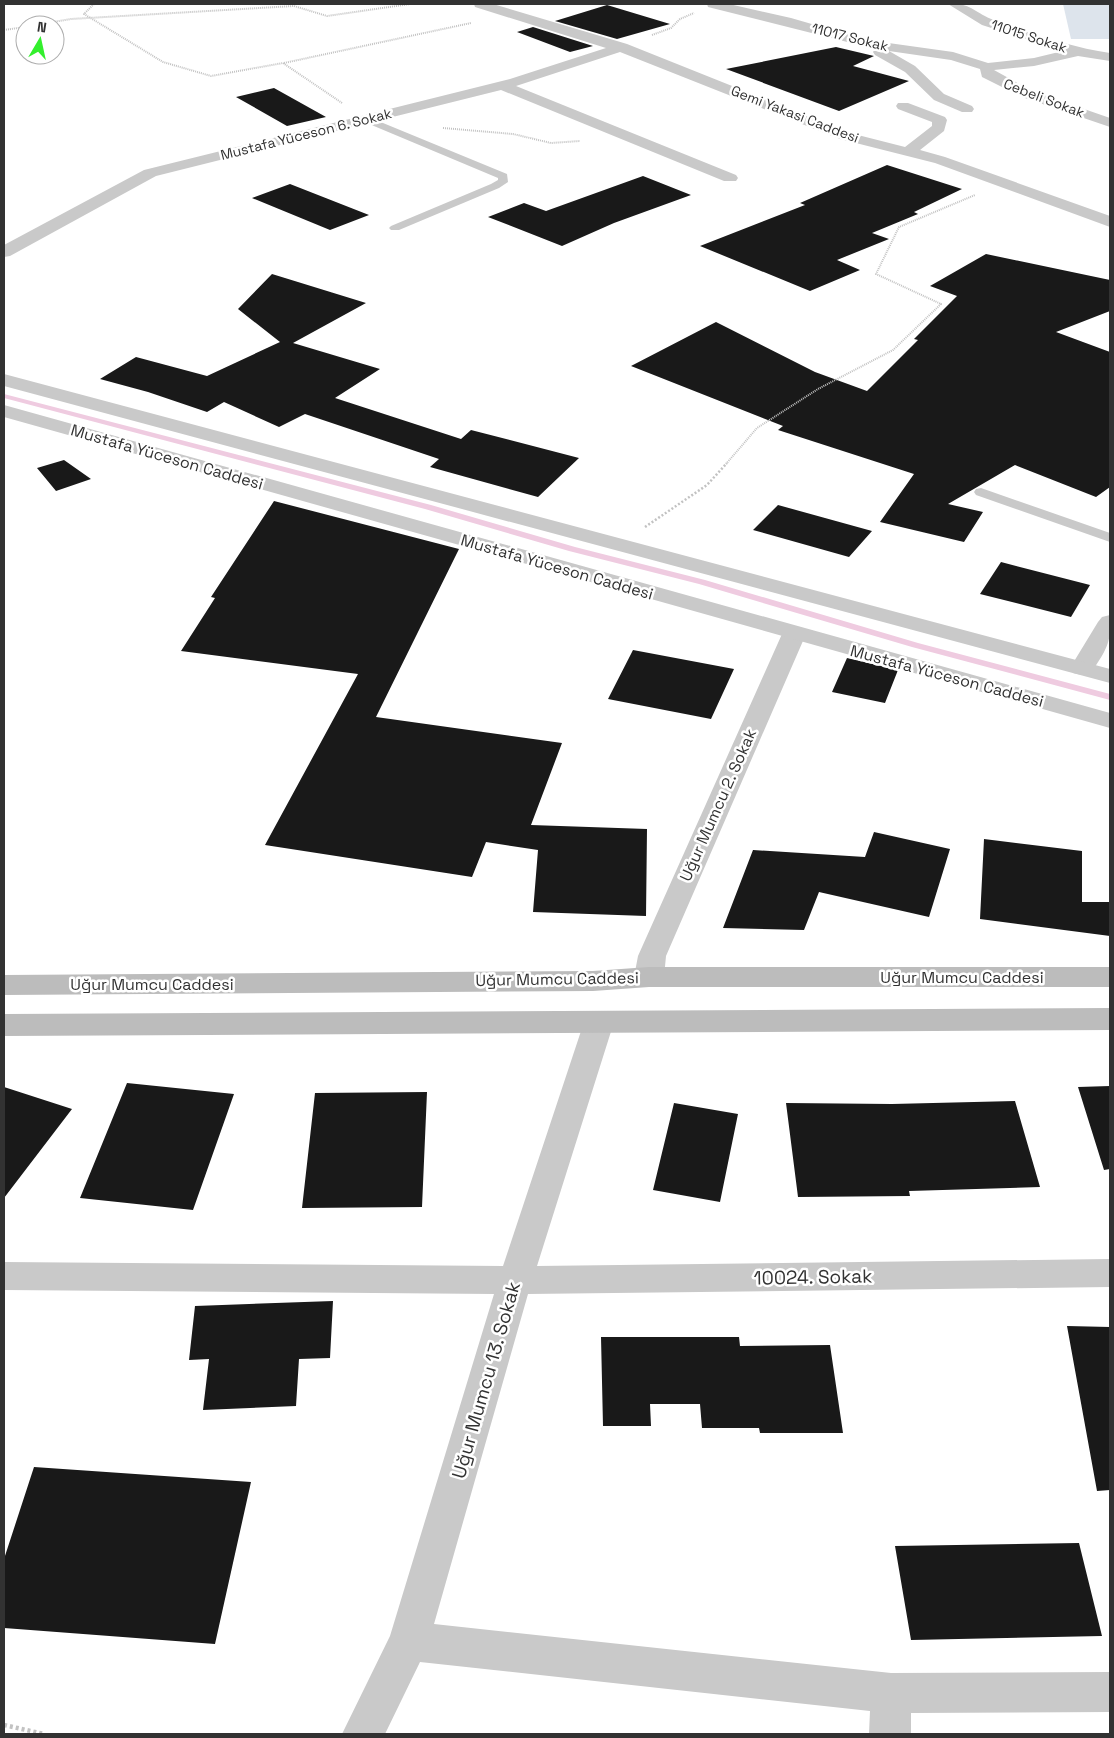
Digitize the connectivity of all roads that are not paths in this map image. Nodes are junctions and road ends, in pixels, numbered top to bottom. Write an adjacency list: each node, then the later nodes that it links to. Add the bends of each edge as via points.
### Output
1 (480, 4): 5 (street, Gemi Yakasi Caddesi)
2 (714, 4): 4 (street, 11017 Sokak)
3 (954, 4): 6 (street, 11015 Sokak, via 987,22)
4 (866, 44): 8 (street, 11017 Sokak, via 952,56); 11 (street, via 910,69 939,97)
5 (625, 45): 9 (street, Mustafa Yüceson 6. Sokak); 14 (street, Gemi Yakasi Caddesi, via 845,136)
6 (1078, 52): 7 (street); 8 (street, Cebeli Sokak, via 1034,62)
7 (1110, 57)
8 (987, 66): 13 (street, Cebeli Sokak, via 987,74 1027,94)
9 (501, 85): 12 (street, Mustafa Yüceson 6. Sokak); 15 (street)
10 (904, 106): 14 (street, via 940,120 939,128)
11 (967, 109)
12 (366, 119): 17 (lane, via 501,174 504,179 496,186); 18 (street, Mustafa Yüceson 6. Sokak, via 150,172)
13 (1110, 123)
14 (908, 152): 16 (street, Gemi Yakasi Caddesi, via 940,160)
15 (730, 178)
16 (1110, 222)
17 (395, 228)
18 (4, 252)
19 (4, 380): 25 (street, Mustafa Yüceson Caddesi)
20 (4, 412): 24 (street, Mustafa Yüceson Caddesi)
21 (981, 492): 22 (lane)
22 (1110, 538)
23 (1110, 622): 25 (street)
24 (794, 634): 27 (street, Mustafa Yüceson Caddesi); 29 (street, Uğur Mumcu 2. Sokak, via 652,956)
25 (1082, 668): 26 (street, Mustafa Yüceson Caddesi)
26 (1110, 676)
27 (1110, 721)
28 (1110, 977): 29 (main road, Uğur Mumcu Caddesi)
29 (649, 978): 30 (main road, Uğur Mumcu Caddesi)
30 (4, 985)
31 (1110, 1020): 32 (main road)
32 (599, 1022): 33 (main road); 36 (street, Uğur Mumcu 13. Sokak)
33 (4, 1025)
34 (1110, 1274): 36 (street, 10024. Sokak)
35 (4, 1276): 36 (street, 10024. Sokak)
36 (515, 1280): 37 (street, Uğur Mumcu 13. Sokak)
37 (409, 1640): 39 (street); 40 (street, Uğur Mumcu 13. Sokak)
38 (1110, 1692): 39 (street)
39 (891, 1694): 41 (street)
40 (363, 1734)
41 (890, 1734)

